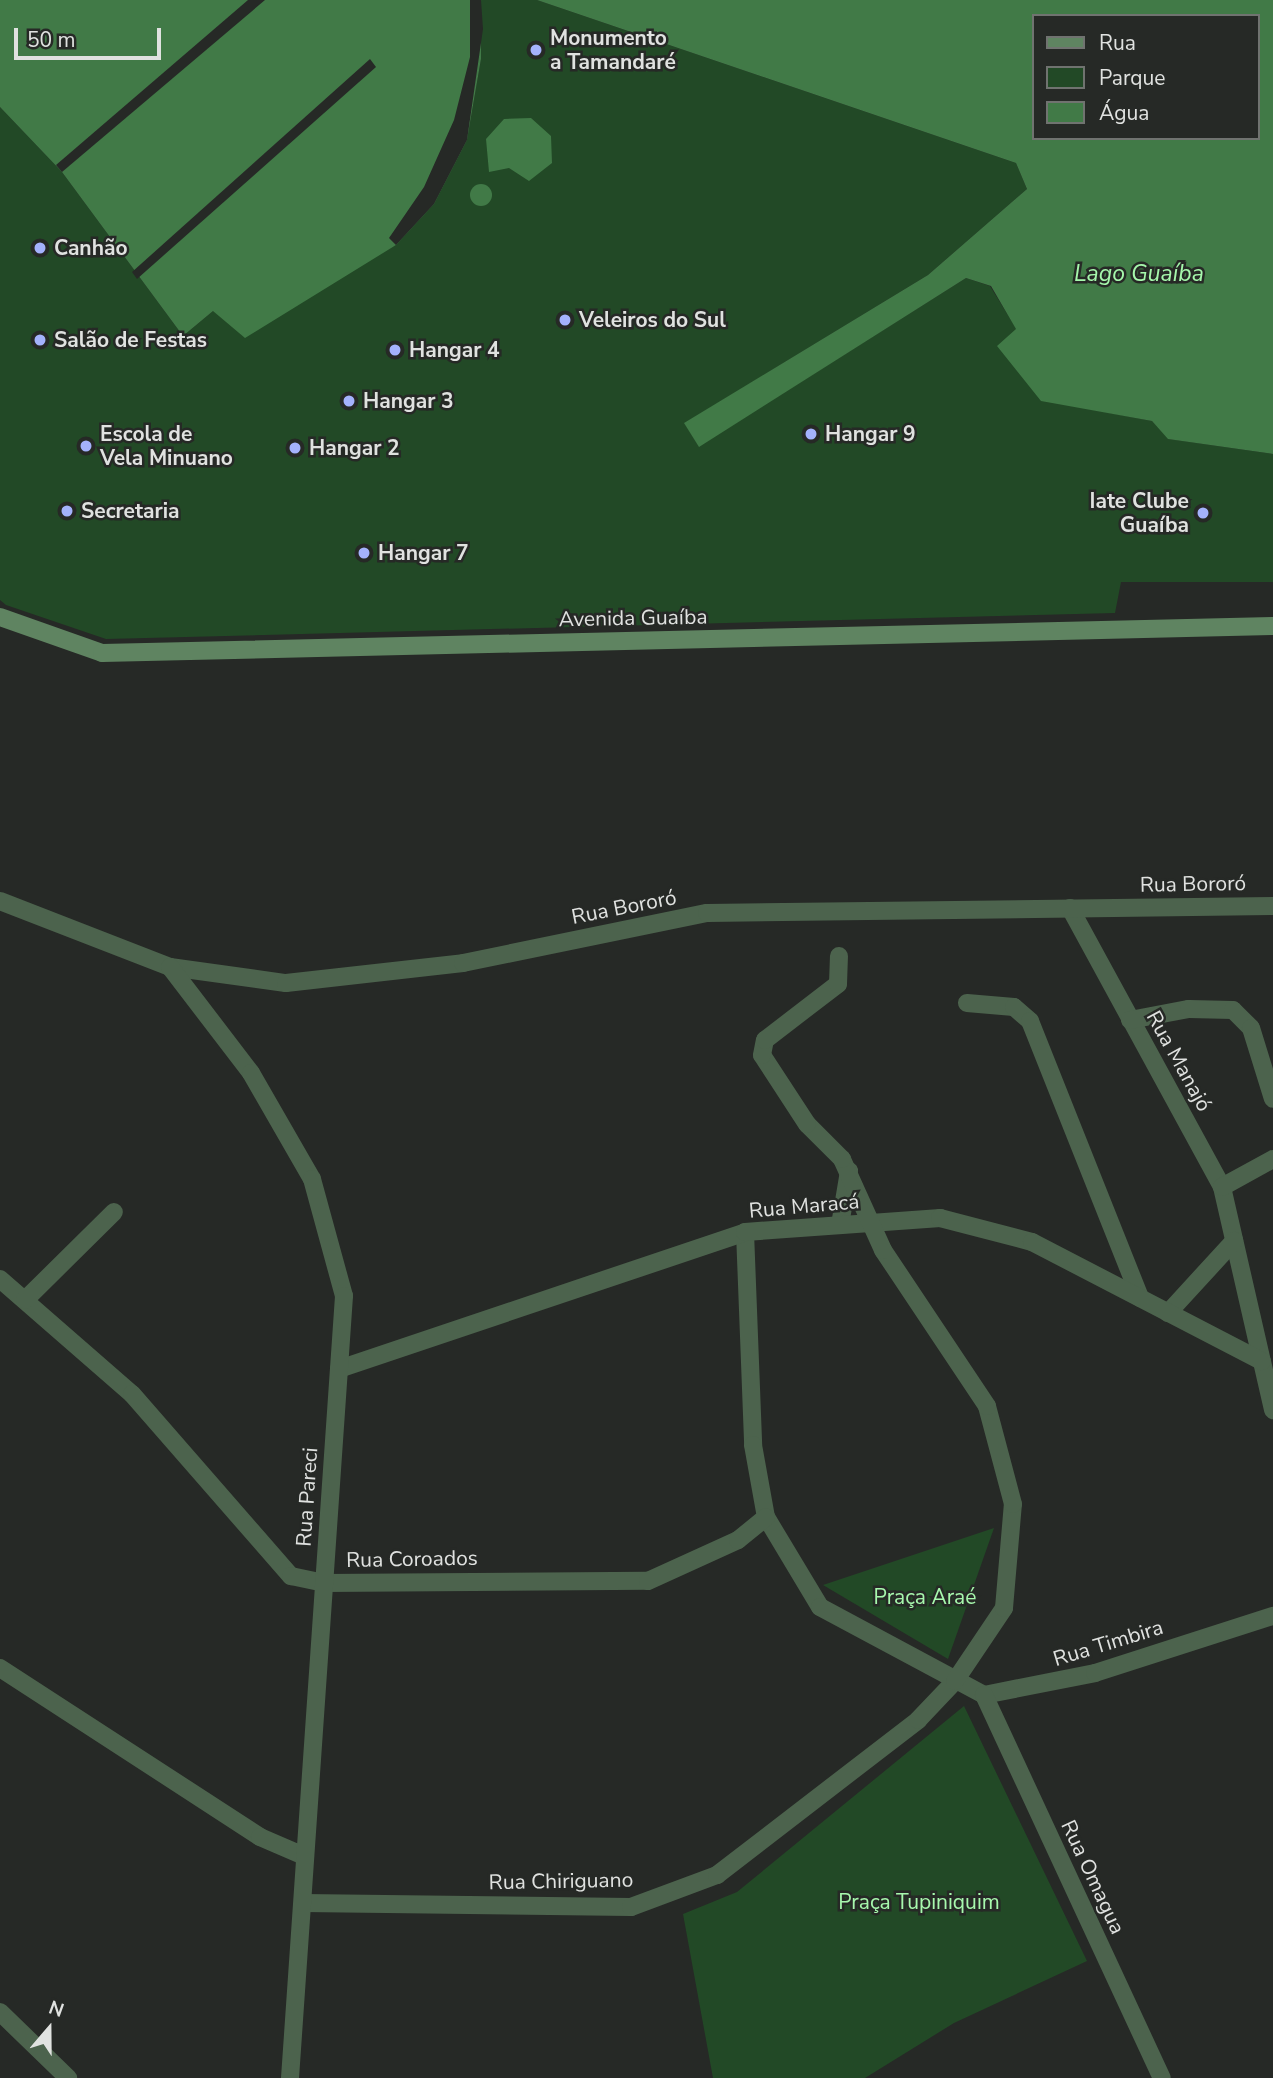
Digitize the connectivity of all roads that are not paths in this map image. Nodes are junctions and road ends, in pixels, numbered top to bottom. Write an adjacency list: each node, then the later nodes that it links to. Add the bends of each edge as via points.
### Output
1 (0, 617): 2 (main road, Avenida Guaíba, via 102,653)
2 (1273, 626)
3 (0, 901): 7 (street, Rua Bororó)
4 (1273, 906): 5 (street, Rua Bororó)
5 (1070, 908): 7 (street, Rua Bororó, via 707,914 463,963 286,983); 9 (street, Rua Manajó)
6 (839, 957): 12 (street, via 838,984 765,1040 762,1055 807,1124)
7 (170, 967): 24 (street, Rua Pareci, via 251,1073 312,1179 344,1296)
8 (967, 1003): 20 (street, via 1014,1007 1030,1021)
9 (1130, 1020): 10 (street, via 1189,1009 1233,1010 1251,1028); 13 (street, Rua Manajó)
10 (1273, 1099)
11 (1273, 1159): 13 (street)
12 (849, 1171): 15 (street); 16 (street)
13 (1222, 1187): 18 (street, Rua Manajó)
14 (114, 1212): 21 (street)
15 (873, 1223): 16 (street, Rua Maracá); 20 (street, Rua Maracá, via 940,1218 1032,1242); 30 (street, via 883,1250 987,1406 1013,1504 1004,1608)
16 (840, 1225): 17 (street, Rua Maracá)
17 (745, 1232): 24 (street, Rua Maracá); 26 (street, via 753,1445)
18 (1234, 1241): 22 (street); 23 (street, Rua Manajó)
19 (0, 1279): 21 (street, Rua Coroados)
20 (1140, 1298): 22 (street, Rua Maracá)
21 (24, 1300): 27 (street, Rua Coroados, via 132,1394 291,1576)
22 (1168, 1313): 23 (street, Rua Maracá)
23 (1262, 1361): 25 (street, Rua Manajó)
24 (339, 1369): 27 (street, Rua Pareci)
25 (1273, 1410)
26 (766, 1517): 27 (street, Rua Coroados, via 738,1540 648,1581); 30 (street, via 820,1607)
27 (324, 1583): 32 (street, Rua Pareci)
28 (1273, 1616): 31 (street, Rua Timbira, via 1095,1673)
29 (0, 1668): 32 (street, via 260,1837)
30 (955, 1681): 31 (street); 33 (street, Rua Chiriguano, via 918,1720 717,1875 631,1907)
31 (984, 1695): 37 (street, Rua Omagua)
32 (304, 1856): 33 (street, Rua Pareci)
33 (303, 1903): 36 (street, Rua Pareci)
34 (0, 2012): 35 (street)
35 (68, 2078)
36 (290, 2078)
37 (1162, 2078)

